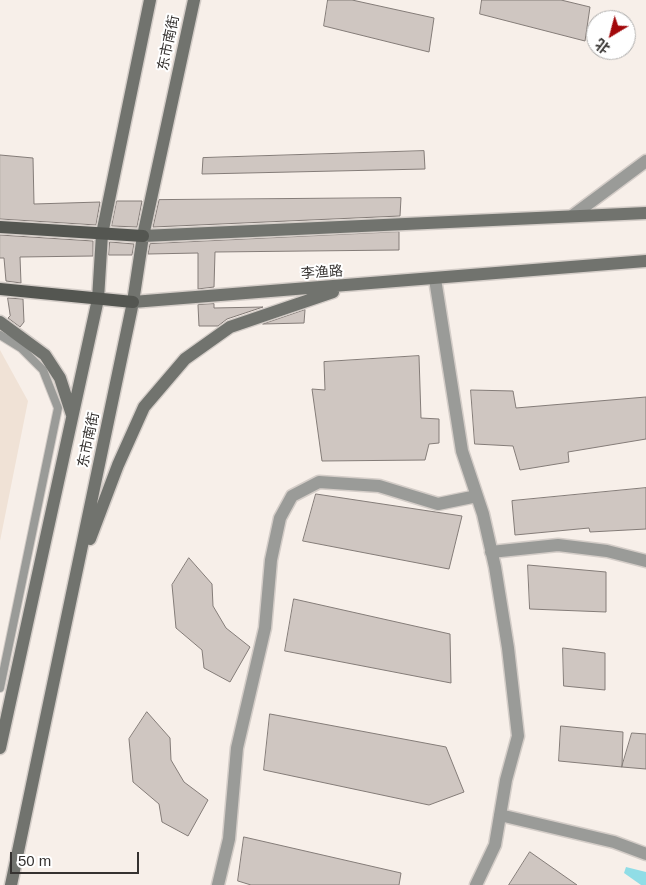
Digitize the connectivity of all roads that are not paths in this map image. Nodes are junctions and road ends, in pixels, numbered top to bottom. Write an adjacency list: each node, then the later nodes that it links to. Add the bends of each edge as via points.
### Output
1 (150, 0): 7 (main road, 东市南街)
2 (194, 0): 8 (main road, 东市南街)
3 (646, 161): 5 (street)
4 (646, 213): 5 (main road)
5 (572, 216): 8 (main road)
6 (0, 227): 7 (main road)
7 (102, 234): 8 (main road); 13 (main road, 东市南街)
8 (143, 236): 14 (main road, 东市南街)
9 (646, 262): 10 (main road, 李渔路)
10 (435, 278): 11 (main road, 李渔路); 18 (street, via 462,451)
11 (356, 285): 14 (main road, 李渔路); 21 (main road, via 230,327 185,359 144,407 118,465)
12 (0, 289): 13 (main road, 李渔路)
13 (98, 299): 14 (main road, 李渔路); 17 (main road, 东市南街)
14 (134, 302): 21 (main road, 东市南街)
15 (0, 322): 17 (main road, via 45,355 60,378)
16 (0, 335): 22 (lane, via 21,348 43,370 58,408)
17 (72, 417): 23 (main road, 东市南街)
18 (477, 496): 19 (street); 27 (street, via 438,504 379,486 319,482 292,496 280,518 271,560 265,628 237,748 228,839)
19 (491, 552): 20 (street, via 558,545 607,550); 24 (street, via 508,648 518,736)
20 (646, 561)
21 (75, 579): 26 (main road, 东市南街)
22 (0, 688)
23 (0, 748)
24 (500, 815): 25 (street, via 614,842); 28 (street, via 496,846)
25 (646, 854)
26 (12, 885)
27 (218, 885)
28 (476, 885)

